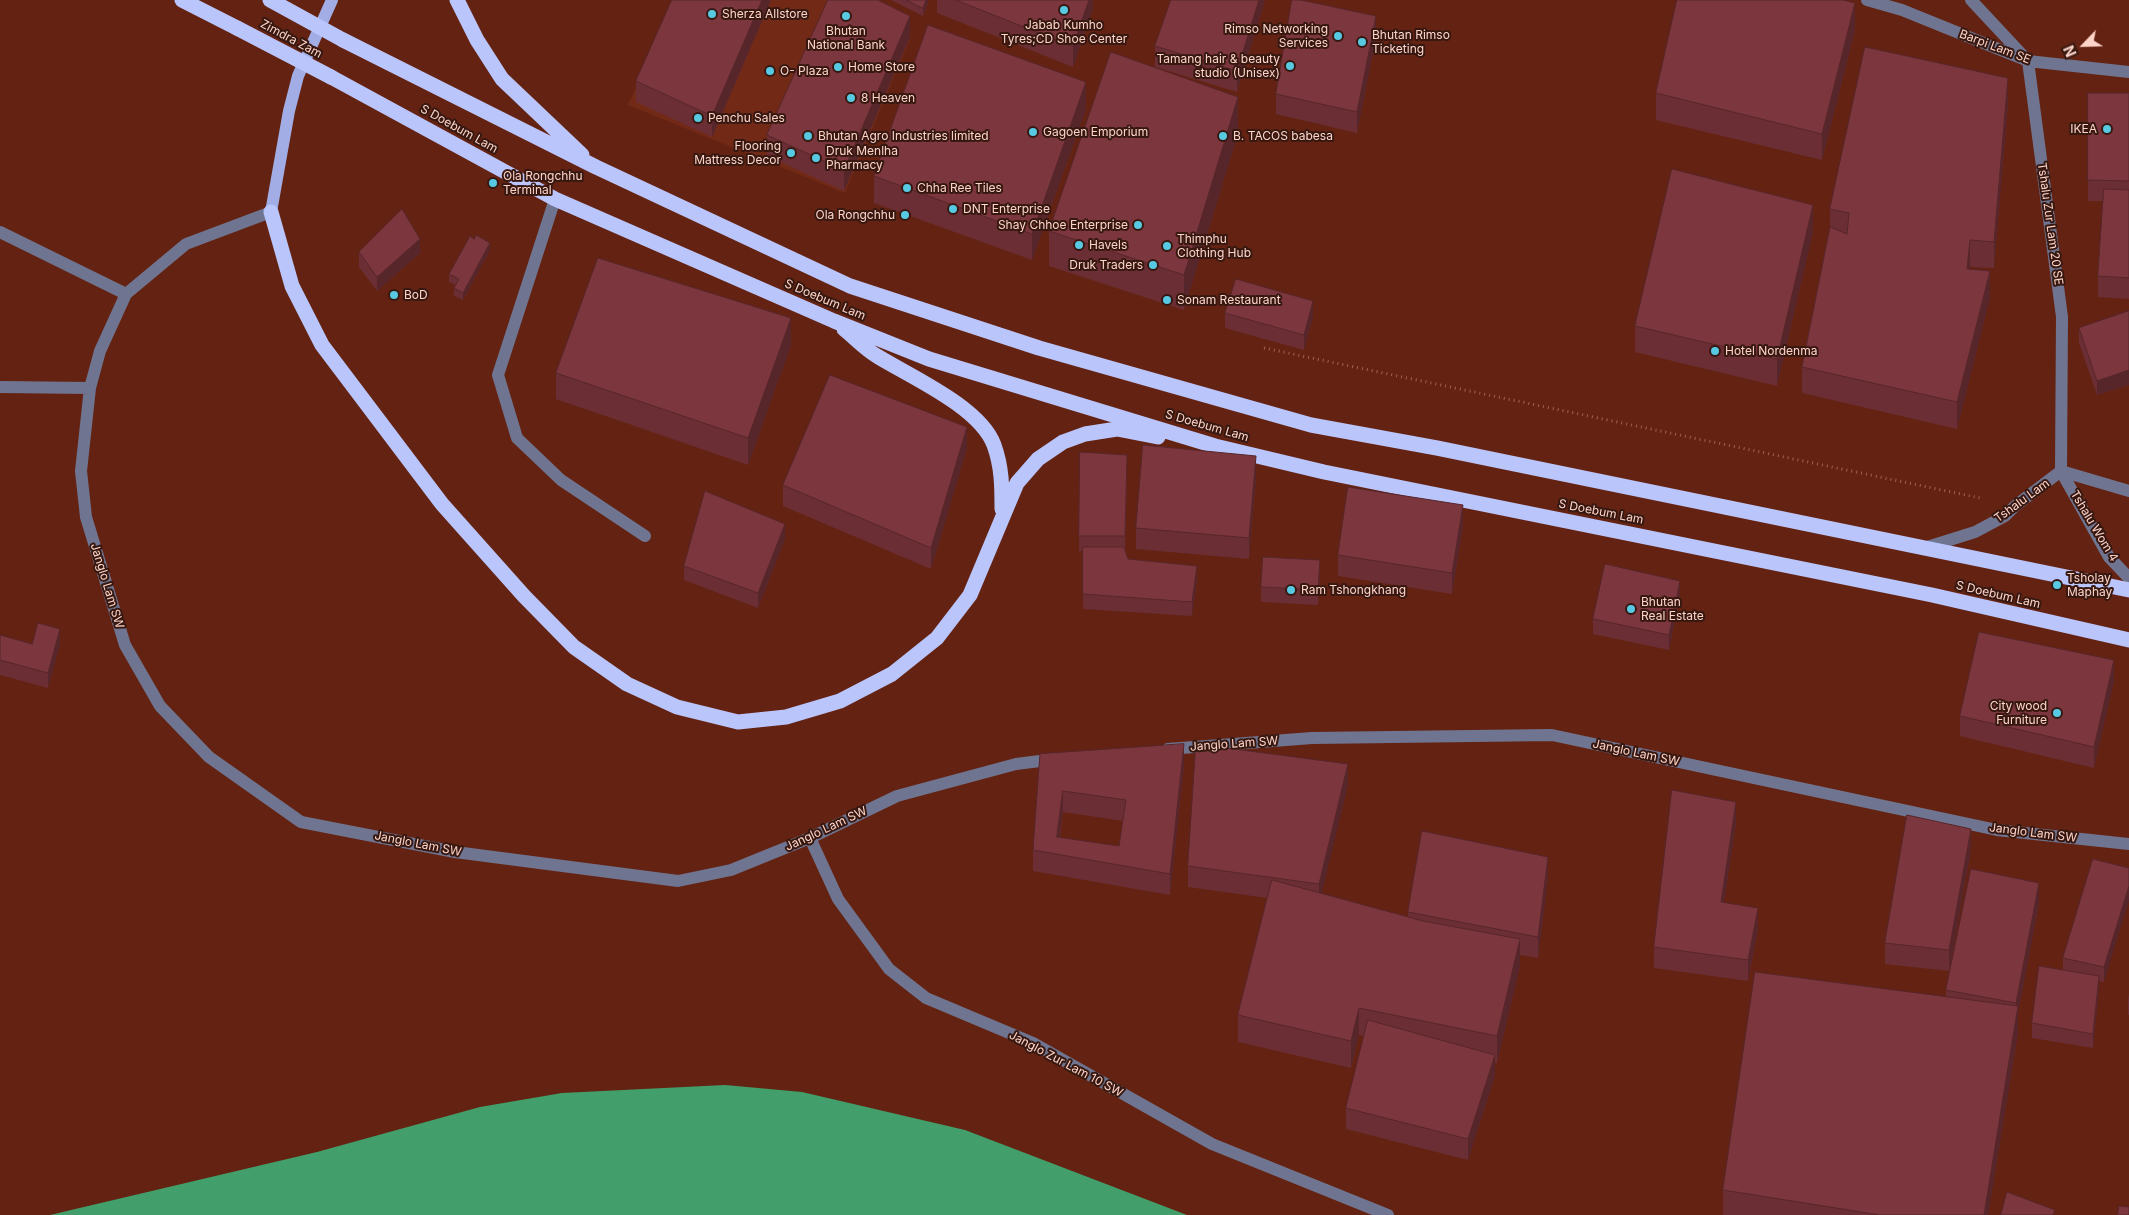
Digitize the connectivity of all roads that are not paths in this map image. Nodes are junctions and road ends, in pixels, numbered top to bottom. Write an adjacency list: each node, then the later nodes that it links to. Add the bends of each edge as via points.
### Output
1 (182, 0): 10 (highway, Zimdra Zam, bridge)
2 (270, 0): 7 (highway, Zimdra Zam, bridge)
3 (332, 0): 13 (main road, via 298,76)
4 (458, 0): 11 (highway, via 477,40 502,79)
5 (1867, 0): 8 (street, Barpi Lam SE, via 1902,10)
6 (1971, 0): 8 (street)
7 (343, 40): 11 (highway, S Doebum Lam)
8 (2028, 61): 9 (street, Barpi Lam SE); 20 (street, Tshalu Zur Lam 20 SE, via 2062,317)
9 (2129, 72)
10 (331, 77): 12 (highway, S Doebum Lam)
11 (596, 167): 24 (highway, S Doebum Lam, via 850,286 1136,377 1311,425)
12 (555, 199): 16 (highway, S Doebum Lam); 23 (street, via 498,376 517,438 562,480)
13 (271, 212): 15 (street, Janglo Lam SW, via 186,244); 22 (highway, via 292,286 322,345 442,504 574,647 627,684 677,707 738,722 786,717 840,702 892,674 937,638 970,595)
14 (0, 232): 15 (street)
15 (126, 294): 18 (street, Janglo Lam SW, via 100,350)
16 (834, 321): 19 (highway, S Doebum Lam, via 929,358); 22 (highway, via 876,355 914,376 978,421 994,444 1002,476)
17 (0, 387): 18 (street)
18 (90, 388): 30 (street, Janglo Lam SW, via 82,472 86,517 125,645 160,706 209,757 301,822 455,852 678,881 731,870)
19 (1228, 449): 22 (highway, via 1118,429 1085,434 1063,442 1038,459 1017,483); 27 (highway, S Doebum Lam, via 1324,472 1932,595)
20 (2061, 471): 21 (street); 24 (street, Tshalu Lam, via 2005,516 1975,532); 25 (street, Tshalu Wom 4, via 2109,557)
21 (2129, 491)
22 (1001, 516)
23 (645, 536)
24 (1924, 548): 26 (highway, S Doebum Lam)
25 (2129, 578)
26 (2129, 590)
27 (2129, 640)
28 (1156, 750): 31 (street, Janglo Lam SW, via 1312,738 1552,735 1997,830)
29 (1071, 758): 30 (street, Janglo Lam SW, via 1016,764 897,796)
30 (810, 838): 32 (street, Janglo Zur Lam 10 SW, via 843,907 889,969 926,998 1033,1043 1212,1144)
31 (2129, 844)
32 (1388, 1215)

